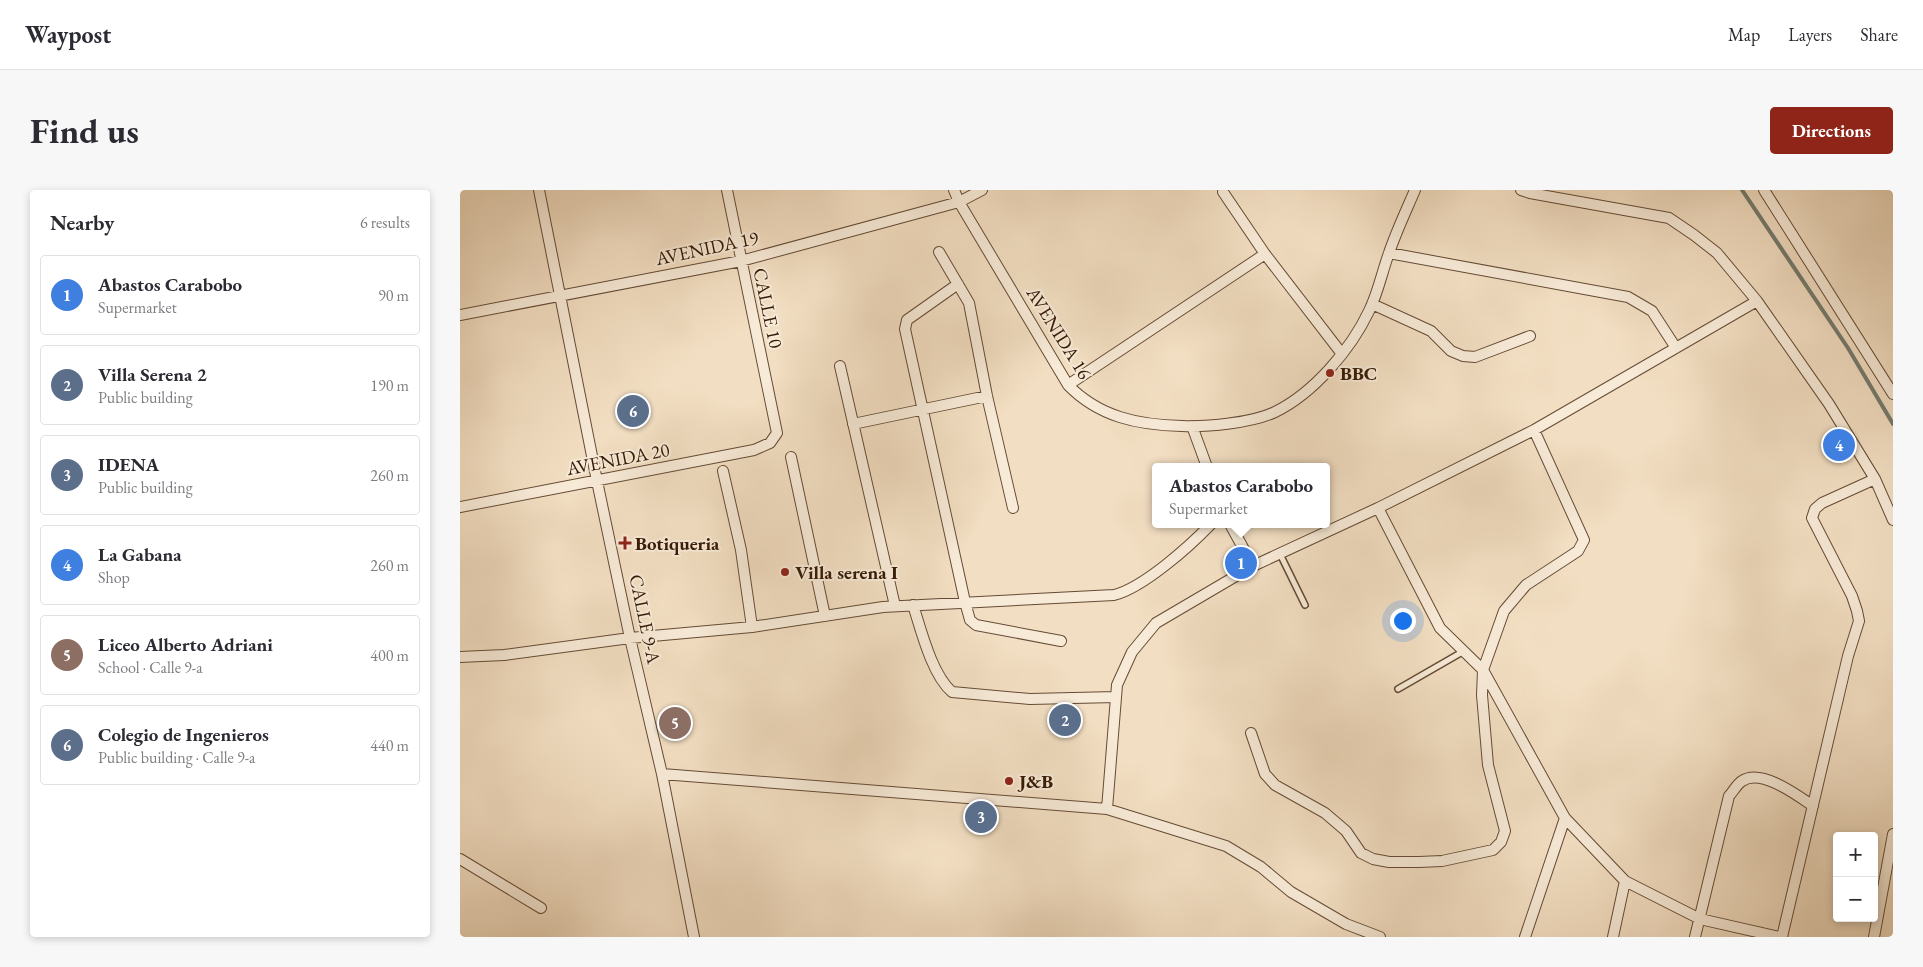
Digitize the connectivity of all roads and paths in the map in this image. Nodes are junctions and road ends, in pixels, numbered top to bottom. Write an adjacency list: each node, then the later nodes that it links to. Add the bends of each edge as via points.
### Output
1 (539, 190): 15 (street, CALLE 9-A)
2 (727, 190): 13 (street, CALLE 10)
3 (954, 190): 9 (street, AVENIDA 16)
4 (982, 190): 9 (street, AVENIDA 19)
5 (1415, 190): 11 (street, AVENIDA 16)
6 (1521, 190): 16 (street, via 1669,218 1717,253)
7 (1764, 190): 24 (street)
8 (1222, 192): 12 (street)
9 (959, 202): 13 (street, AVENIDA 19); 23 (street, AVENIDA 16)
10 (939, 252): 14 (street)
11 (1389, 252): 17 (street, AVENIDA 16); 20 (street, via 1628,297 1652,312)
12 (1265, 254): 21 (street); 23 (street)
13 (741, 261): 15 (street, AVENIDA 19); 30 (street, CALLE 10)
14 (958, 284): 25 (street, via 969,303); 26 (street, via 907,320 904,329)
15 (561, 295): 18 (street, AVENIDA 19); 35 (street, CALLE 9-A)
16 (1757, 301): 20 (street); 34 (street, via 1829,404)
17 (1372, 304): 19 (street, via 1431,331 1450,351 1463,356 1475,357); 21 (street, AVENIDA 16)
18 (460, 315)
19 (1530, 336)
20 (1676, 348): 29 (street)
21 (1342, 354): 28 (street, AVENIDA 16, via 1307,391 1275,412 1240,421)
22 (840, 366): 27 (street)
23 (1068, 386): 28 (street, AVENIDA 16, via 1082,400 1122,420)
24 (1893, 394)
25 (987, 396): 26 (street); 37 (street)
26 (921, 409): 27 (street); 44 (street)
27 (853, 424): 47 (street)
28 (1192, 426): 32 (street)
29 (1534, 430): 38 (street); 54 (street, via 1584,540 1578,550 1526,585 1504,611)
30 (777, 433): 35 (street, AVENIDA 20, via 770,443 754,450)
31 (791, 457): 48 (street)
32 (1206, 463)
33 (723, 471): 49 (street, via 741,550)
34 (1875, 479): 39 (street); 59 (street, via 1822,503 1812,518 1852,596 1859,621)
35 (597, 481): 36 (street, AVENIDA 20); 50 (street, CALLE 9-A)
36 (460, 507)
37 (1014, 508)
38 (1378, 508): 42 (street); 52 (street, via 1440,628)
39 (1893, 520)
40 (1207, 528): 44 (street, via 1176,556 1127,591 1114,595)
41 (1232, 528): 43 (street)
42 (1279, 554): 43 (street); 46 (lane)
43 (1253, 566): 56 (street, via 1156,623 1132,652 1117,685)
44 (964, 602): 45 (street); 51 (street, via 970,620 976,625)
45 (913, 605): 47 (street); 56 (street, via 937,672 952,692 1030,699)
46 (1306, 605)
47 (894, 606): 48 (street)
48 (825, 616): 49 (street)
49 (752, 627): 50 (street)
50 (630, 638): 53 (street, via 504,655); 58 (street, CALLE 9-A)
51 (1061, 641)
52 (1464, 650): 54 (street); 55 (lane)
53 (460, 657)
54 (1483, 670): 57 (street, via 1488,765 1505,832 1493,850 1442,861 1389,862 1367,856 1325,813 1275,785 1265,774); 61 (street)
55 (1398, 689)
56 (1116, 697): 60 (street)
57 (1251, 733)
58 (662, 774): 60 (street); 68 (street, CALLE 9-A)
59 (1813, 806): 66 (street, via 1786,787 1756,777 1742,781 1729,796); 73 (street)
60 (1107, 809): 67 (street, via 1226,846 1262,867 1291,892)
61 (1565, 818): 64 (street); 70 (street)
62 (1893, 834): 74 (street)
63 (460, 859): 65 (street)
64 (1625, 881): 66 (street); 71 (street)
65 (541, 908)
66 (1700, 919): 72 (street); 73 (street)
67 (1365, 934): 69 (street)
68 (694, 937)
69 (1380, 937)
70 (1525, 937)
71 (1613, 937)
72 (1696, 937)
73 (1780, 937)
74 (1874, 937)

